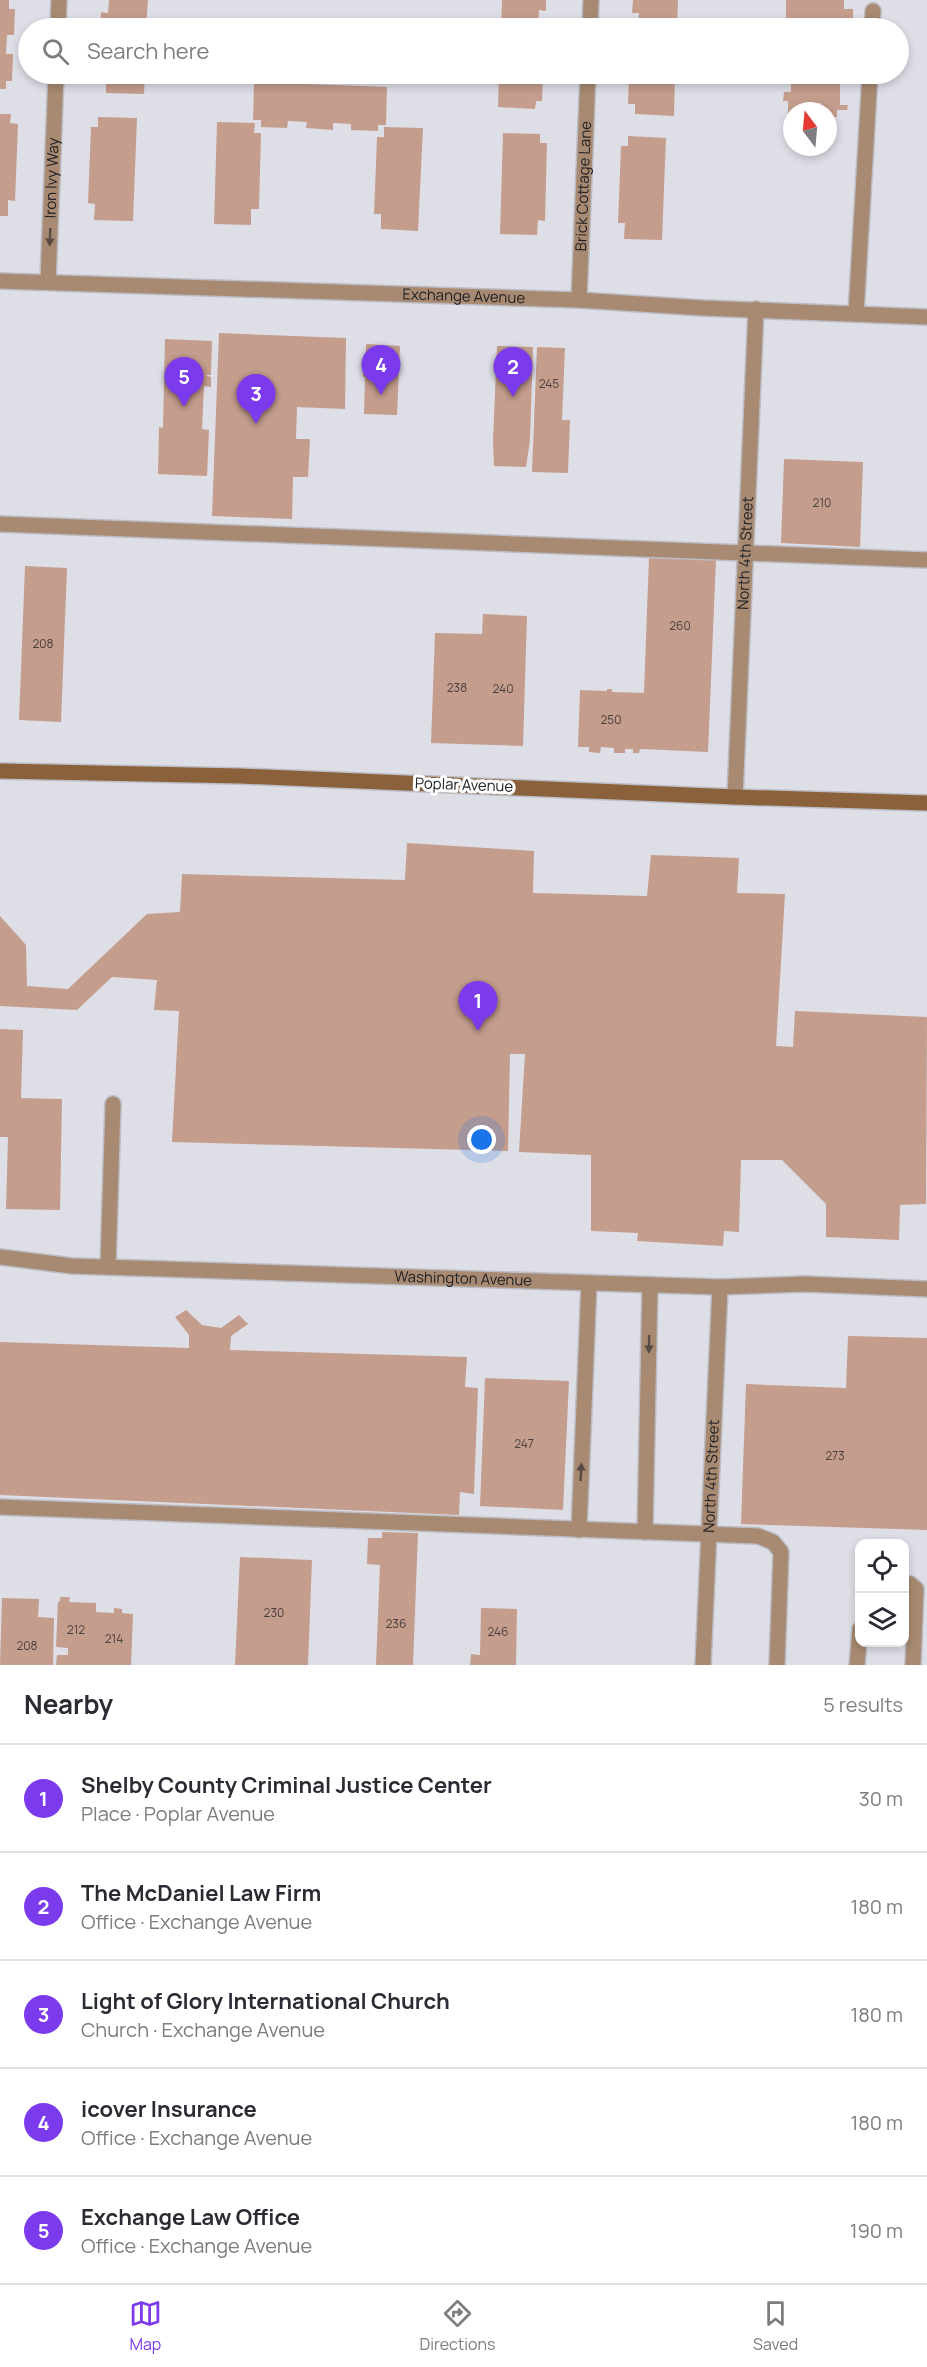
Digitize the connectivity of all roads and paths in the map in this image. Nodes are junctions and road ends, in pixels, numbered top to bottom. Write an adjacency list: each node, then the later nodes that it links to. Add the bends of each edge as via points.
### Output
1 (59, 0): 4 (street)
2 (591, 0): 5 (street)
3 (873, 11): 6 (street)
4 (58, 18)
5 (590, 18)
6 (873, 18)
7 (56, 84): 11 (street, Iron Ivy Way, one-way to 11)
8 (588, 84): 12 (street, Brick Cottage Lane)
9 (869, 84): 14 (street)
10 (0, 281): 11 (street, Exchange Avenue)
11 (48, 282): 12 (street, Exchange Avenue)
12 (579, 300): 13 (street, Exchange Avenue)
13 (756, 309): 14 (street, Exchange Avenue); 17 (street, North 4th Street)
14 (856, 314): 15 (street, Exchange Avenue)
15 (927, 317)
16 (0, 524): 17 (street)
17 (746, 553): 18 (street); 20 (street, North 4th Street)
18 (927, 560)
19 (0, 771): 20 (main road, Poplar Avenue, via 240,776)
20 (735, 797): 21 (main road, Poplar Avenue)
21 (927, 802)
22 (113, 1104): 24 (street)
23 (0, 1257): 24 (street, Washington Avenue)
24 (108, 1267): 25 (street, Washington Avenue)
25 (590, 1283): 26 (street, Washington Avenue); 30 (street, one-way to 25)
26 (650, 1285): 27 (street, Washington Avenue); 31 (street, one-way to 31)
27 (720, 1287): 28 (street, Washington Avenue, via 805,1284); 32 (street, North 4th Street)
28 (927, 1289)
29 (0, 1508): 30 (street)
30 (579, 1530): 31 (street)
31 (645, 1533): 32 (street)
32 (708, 1534): 35 (street, North 4th Street); 36 (street, via 758,1536 773,1542 782,1552)
33 (909, 1584): 38 (street, via 916,1589)
34 (858, 1647): 37 (street)
35 (703, 1665)
36 (777, 1665)
37 (857, 1665)
38 (913, 1665)

